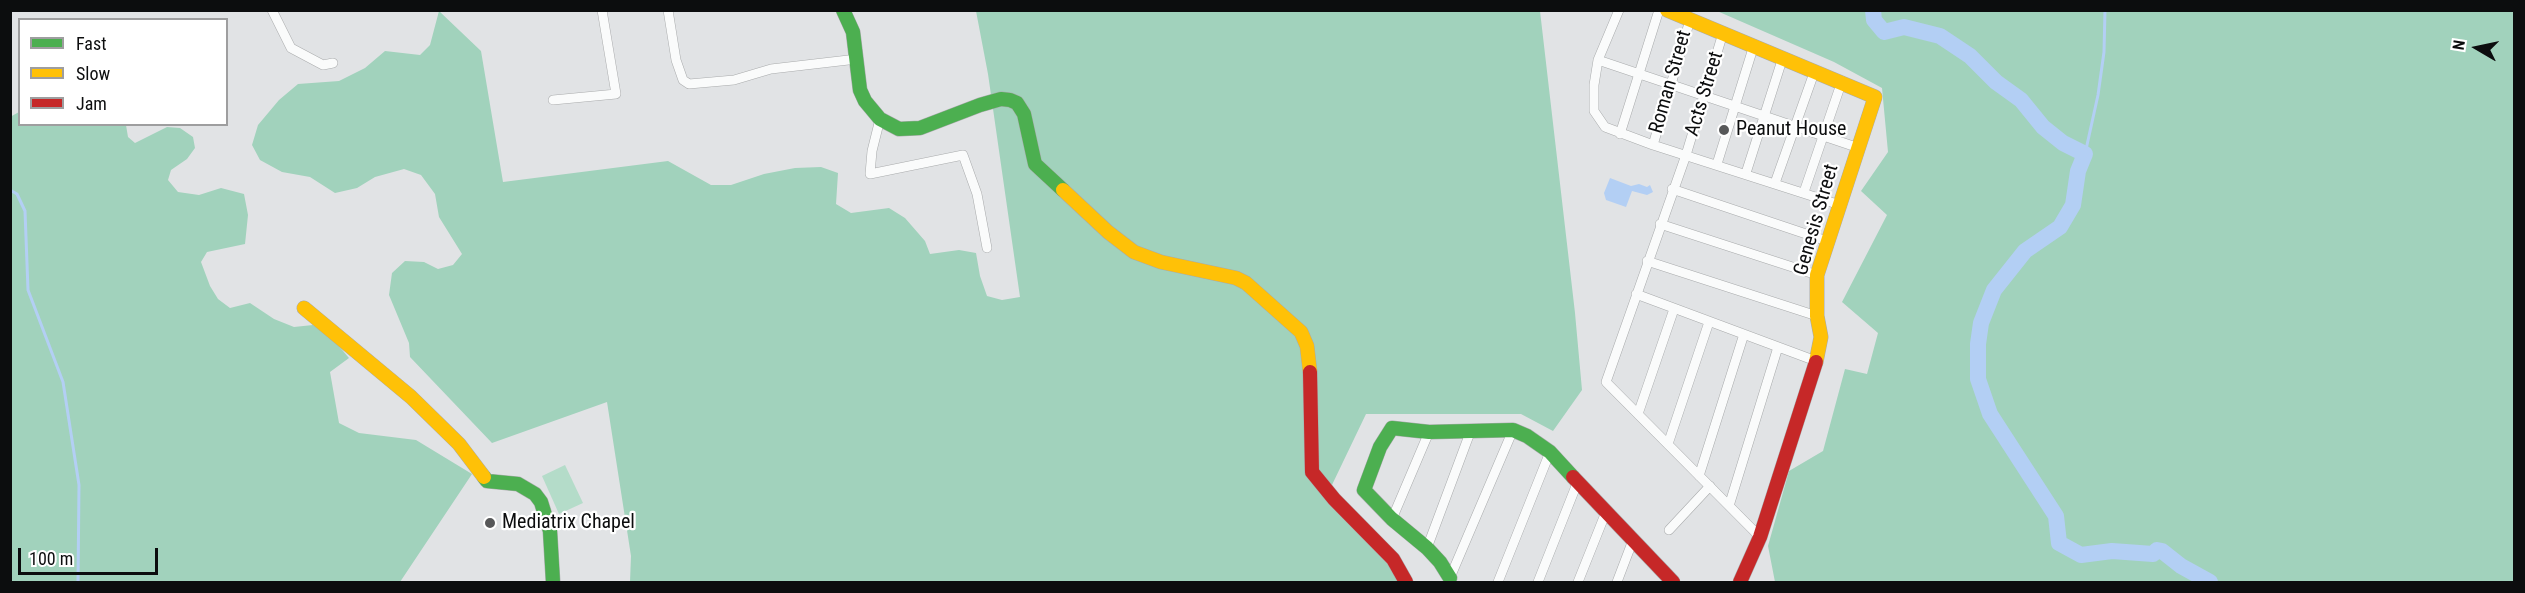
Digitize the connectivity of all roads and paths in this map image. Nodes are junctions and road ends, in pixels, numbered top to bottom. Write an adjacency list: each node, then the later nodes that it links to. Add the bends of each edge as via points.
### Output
1 (272, 10): 14 (street, via 291,48 323,65)
2 (602, 10): 20 (street, via 616,94)
3 (668, 10): 12 (street, via 676,60 683,80 689,84)
4 (843, 10): 12 (street, via 853,32)
5 (1619, 10): 13 (street)
6 (1659, 10): 16 (street)
7 (1667, 10): 8 (street, Genesis Street)
8 (1690, 20): 9 (street, Genesis Street); 18 (street, Roman Street)
9 (1723, 33): 10 (street, Genesis Street); 19 (street, Acts Street)
10 (1754, 45): 11 (street, Genesis Street); 21 (street)
11 (1783, 57): 15 (street, Genesis Street); 22 (street)
12 (857, 59): 23 (street, via 860,90)
13 (1598, 60): 16 (street); 25 (street, via 1592,98 1594,111 1605,128)
14 (333, 63)
15 (1815, 70): 17 (street, Genesis Street); 24 (street)
16 (1640, 74): 18 (street); 25 (street)
17 (1842, 81): 26 (street); 28 (street, Genesis Street, via 1875,96)
18 (1671, 84): 19 (street); 27 (street, Roman Street)
19 (1704, 96): 21 (street); 29 (street, Acts Street)
20 (554, 100)
21 (1735, 106): 22 (street); 30 (street)
22 (1764, 116): 24 (street); 31 (street)
23 (880, 119): 38 (street, via 870,174 963,155); 68 (street, via 899,129 920,128 1001,99 1017,103 1024,114 1035,164 1108,232 1134,252 1161,262 1236,278 1290,320 1307,346 1310,362 1312,472 1393,559)
24 (1795, 126): 26 (street); 32 (street)
25 (1620, 134): 27 (street)
26 (1823, 136): 28 (street); 34 (street)
27 (1653, 145): 29 (street)
28 (1859, 148): 35 (street, Genesis Street)
29 (1686, 155): 30 (street); 33 (street)
30 (1717, 164): 31 (street)
31 (1746, 173): 32 (street)
32 (1775, 183): 34 (street)
33 (1672, 189): 36 (street); 37 (street)
34 (1804, 192): 35 (street)
35 (1840, 205): 37 (street, Genesis Street)
36 (1660, 224): 39 (street); 40 (street)
37 (1827, 241): 40 (street, Genesis Street)
38 (987, 248)
39 (1647, 261): 41 (street); 44 (street)
40 (1816, 275): 44 (street, Genesis Street)
41 (1636, 294): 43 (street); 49 (street, via 1606,382)
42 (304, 308): 67 (street, via 411,397 459,444 487,481 522,486 535,494 550,531)
43 (1674, 309): 45 (street); 49 (street)
44 (1817, 316): 48 (street, Genesis Street, via 1821,337)
45 (1709, 322): 46 (street); 53 (street)
46 (1744, 334): 47 (street); 55 (street)
47 (1778, 347): 48 (street); 58 (street)
48 (1816, 361): 62 (street, Genesis Street)
49 (1638, 414): 53 (street)
50 (1471, 429): 51 (street); 52 (street); 64 (street)
51 (1513, 430): 54 (street); 66 (street)
52 (1429, 432): 60 (street); 60 (street, via 1392,428 1380,447 1364,490)
53 (1668, 444): 55 (street)
54 (1550, 452): 56 (street); 69 (street)
55 (1699, 476): 57 (street)
56 (1578, 481): 59 (street); 70 (street)
57 (1710, 486): 58 (street); 61 (street)
58 (1729, 506): 62 (street)
59 (1606, 512): 63 (street); 71 (street)
60 (1392, 519): 64 (street)
61 (1669, 530)
62 (1760, 537): 74 (street, Genesis Street)
63 (1633, 540): 65 (street); 72 (street)
64 (1427, 548): 66 (street)
65 (1660, 577): 73 (street)
66 (1449, 580)
67 (553, 582)
68 (1406, 582)
69 (1498, 582)
70 (1538, 582)
71 (1578, 582)
72 (1617, 582)
73 (1673, 582)
74 (1740, 582)

